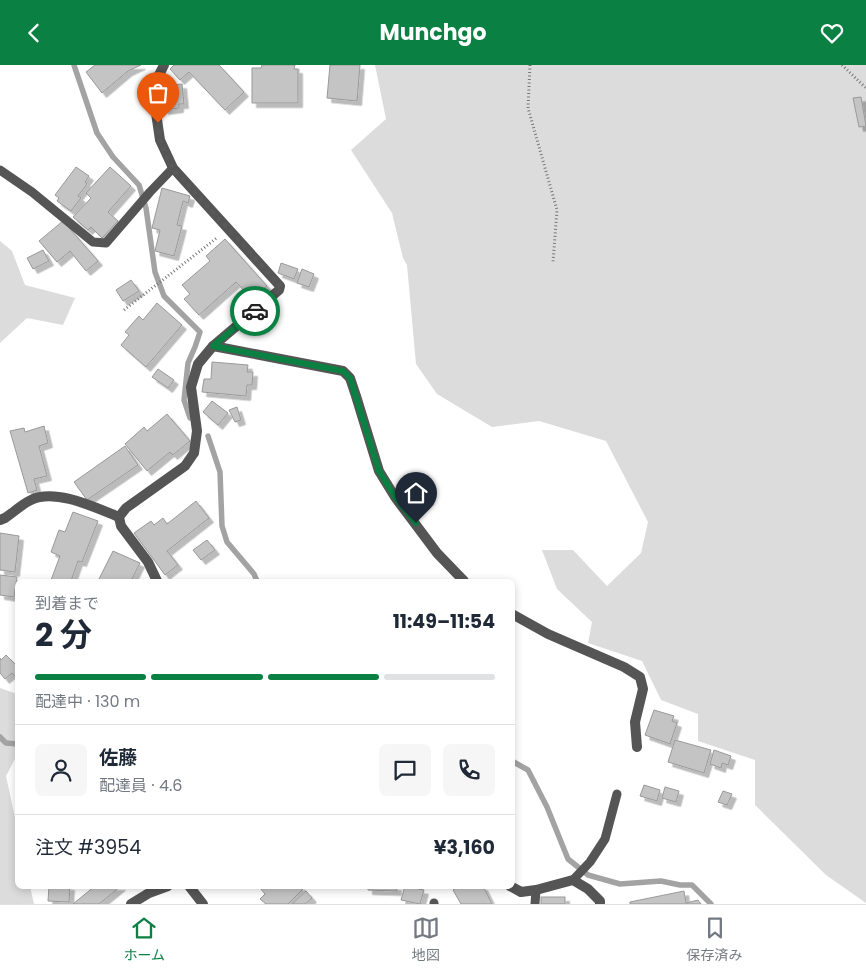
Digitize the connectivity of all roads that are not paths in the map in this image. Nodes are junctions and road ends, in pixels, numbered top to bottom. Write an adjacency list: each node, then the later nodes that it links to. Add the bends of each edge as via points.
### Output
1 (164, 65): 2 (street, via 156,81 155,105 160,141)
2 (173, 169): 3 (lane, via 106,243 93,242 32,191); 4 (street, via 280,285 279,290)
3 (0, 170)
4 (213, 346): 5 (street, via 198,364 191,387 197,431 194,453 185,466 126,508); 8 (street, via 343,371 350,378 379,471 437,553)
5 (119, 517): 6 (street, via 87,504 49,495 32,500); 7 (street, via 121,526 148,562)
6 (0, 520)
7 (156, 579)
8 (462, 579)
9 (515, 616): 10 (street, via 640,677 643,689 635,723)
10 (637, 747)
11 (617, 793): 12 (lane, via 605,839)
12 (573, 880): 16 (street); 20 (street, via 588,889)
13 (515, 888): 16 (street)
14 (160, 889): 17 (street)
15 (191, 889): 18 (street)
16 (536, 890): 19 (lane)
17 (131, 904)
18 (203, 904)
19 (535, 904)
20 (600, 904)

